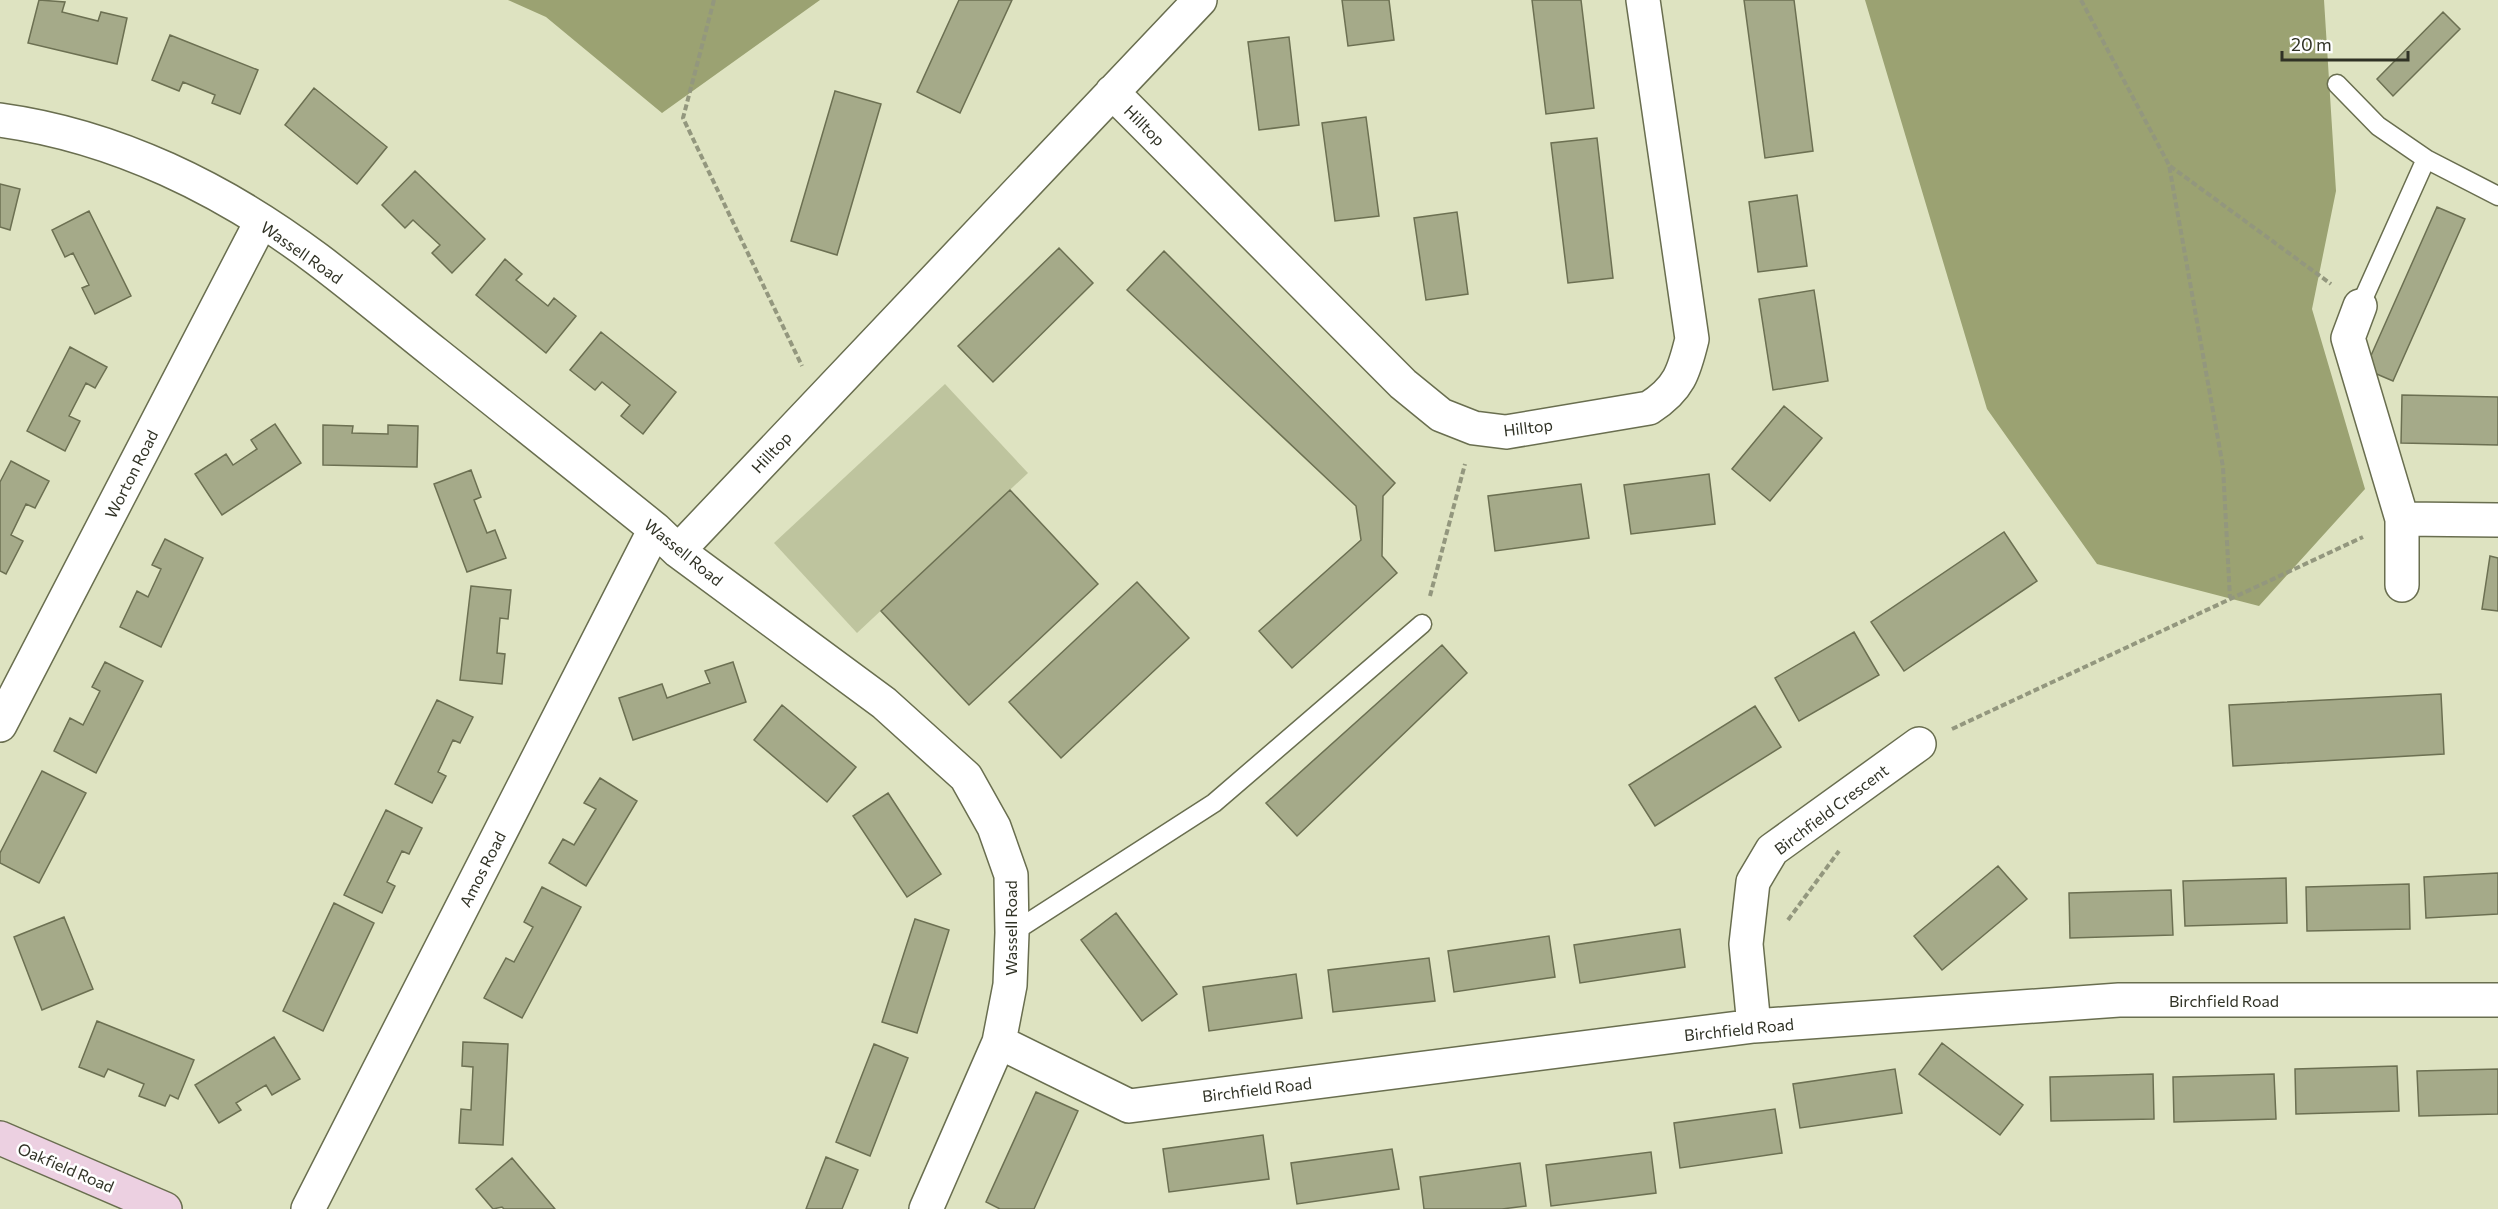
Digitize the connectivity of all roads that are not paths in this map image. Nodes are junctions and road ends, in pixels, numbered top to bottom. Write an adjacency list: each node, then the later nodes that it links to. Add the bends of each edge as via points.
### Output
1 (1200, 0): 4 (street, Hilltop)
2 (1643, 0): 4 (street, Hilltop, via 1692,339 1684,369 1668,396 1649,408 1506,432 1474,428 1442,415 1403,384)
3 (2337, 84): 6 (lane, via 2378,126)
4 (1112, 92): 12 (street, Hilltop, via 819,402)
5 (0, 120): 8 (street, Wassell Road, via 104,143 206,187)
6 (2426, 159): 7 (lane); 9 (lane)
7 (2498, 196)
8 (261, 222): 12 (street, Wassell Road, via 316,258); 15 (street, Worton Road)
9 (2360, 306): 10 (street, via 2348,338)
10 (2402, 519): 11 (street); 13 (street)
11 (2498, 520)
12 (667, 540): 17 (street, Wassell Road, via 884,703 966,777 994,827 1011,875); 23 (street, Amos Road)
13 (2402, 585)
14 (1422, 624): 17 (lane, via 1214,803)
15 (0, 725)
16 (1919, 744): 19 (street, Birchfield Crescent, via 1772,850 1753,882 1746,944)
17 (1012, 933): 20 (street, Wassell Road, via 1010,985)
18 (2498, 1000): 19 (street, Birchfield Road, via 2119,1000)
19 (1754, 1026): 20 (street, Birchfield Road, via 1129,1106)
20 (999, 1042): 24 (street, Wassell Road)
21 (0, 1138): 22 (street, Oakfield Road)
22 (165, 1209)
23 (308, 1209)
24 (926, 1209)

